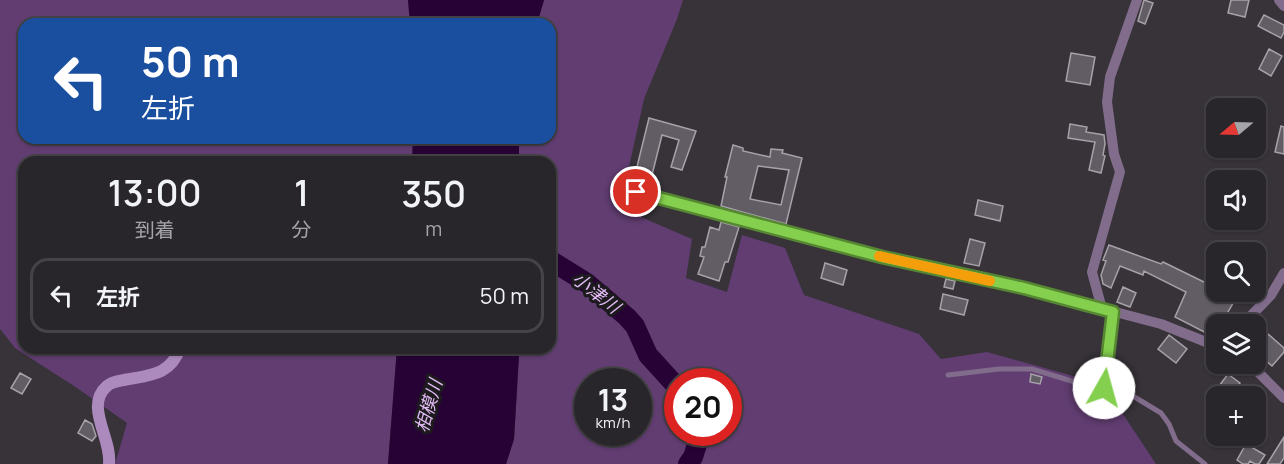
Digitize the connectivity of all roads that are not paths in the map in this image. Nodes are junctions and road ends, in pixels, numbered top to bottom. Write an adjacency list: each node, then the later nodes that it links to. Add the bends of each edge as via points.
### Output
1 (1137, 0): 6 (street, via 1110,77 1107,102 1120,172 1092,272)
2 (1279, 0): 3 (street)
3 (1284, 6)
4 (636, 192): 6 (street, via 882,257)
5 (1284, 273): 8 (street, via 1271,295)
6 (1102, 309): 7 (street)
7 (1113, 312): 9 (street, via 1161,324); 13 (lane)
8 (1253, 314)
9 (1206, 342)
10 (177, 354): 15 (main road, via 173,363 156,374 109,383 101,391 97,412 110,453)
11 (1260, 374): 14 (street)
12 (948, 375): 13 (lane, via 1032,369)
13 (1104, 388): 16 (lane, via 1123,390 1161,413 1176,441)
14 (1284, 398)
15 (109, 464)
16 (1205, 464)

